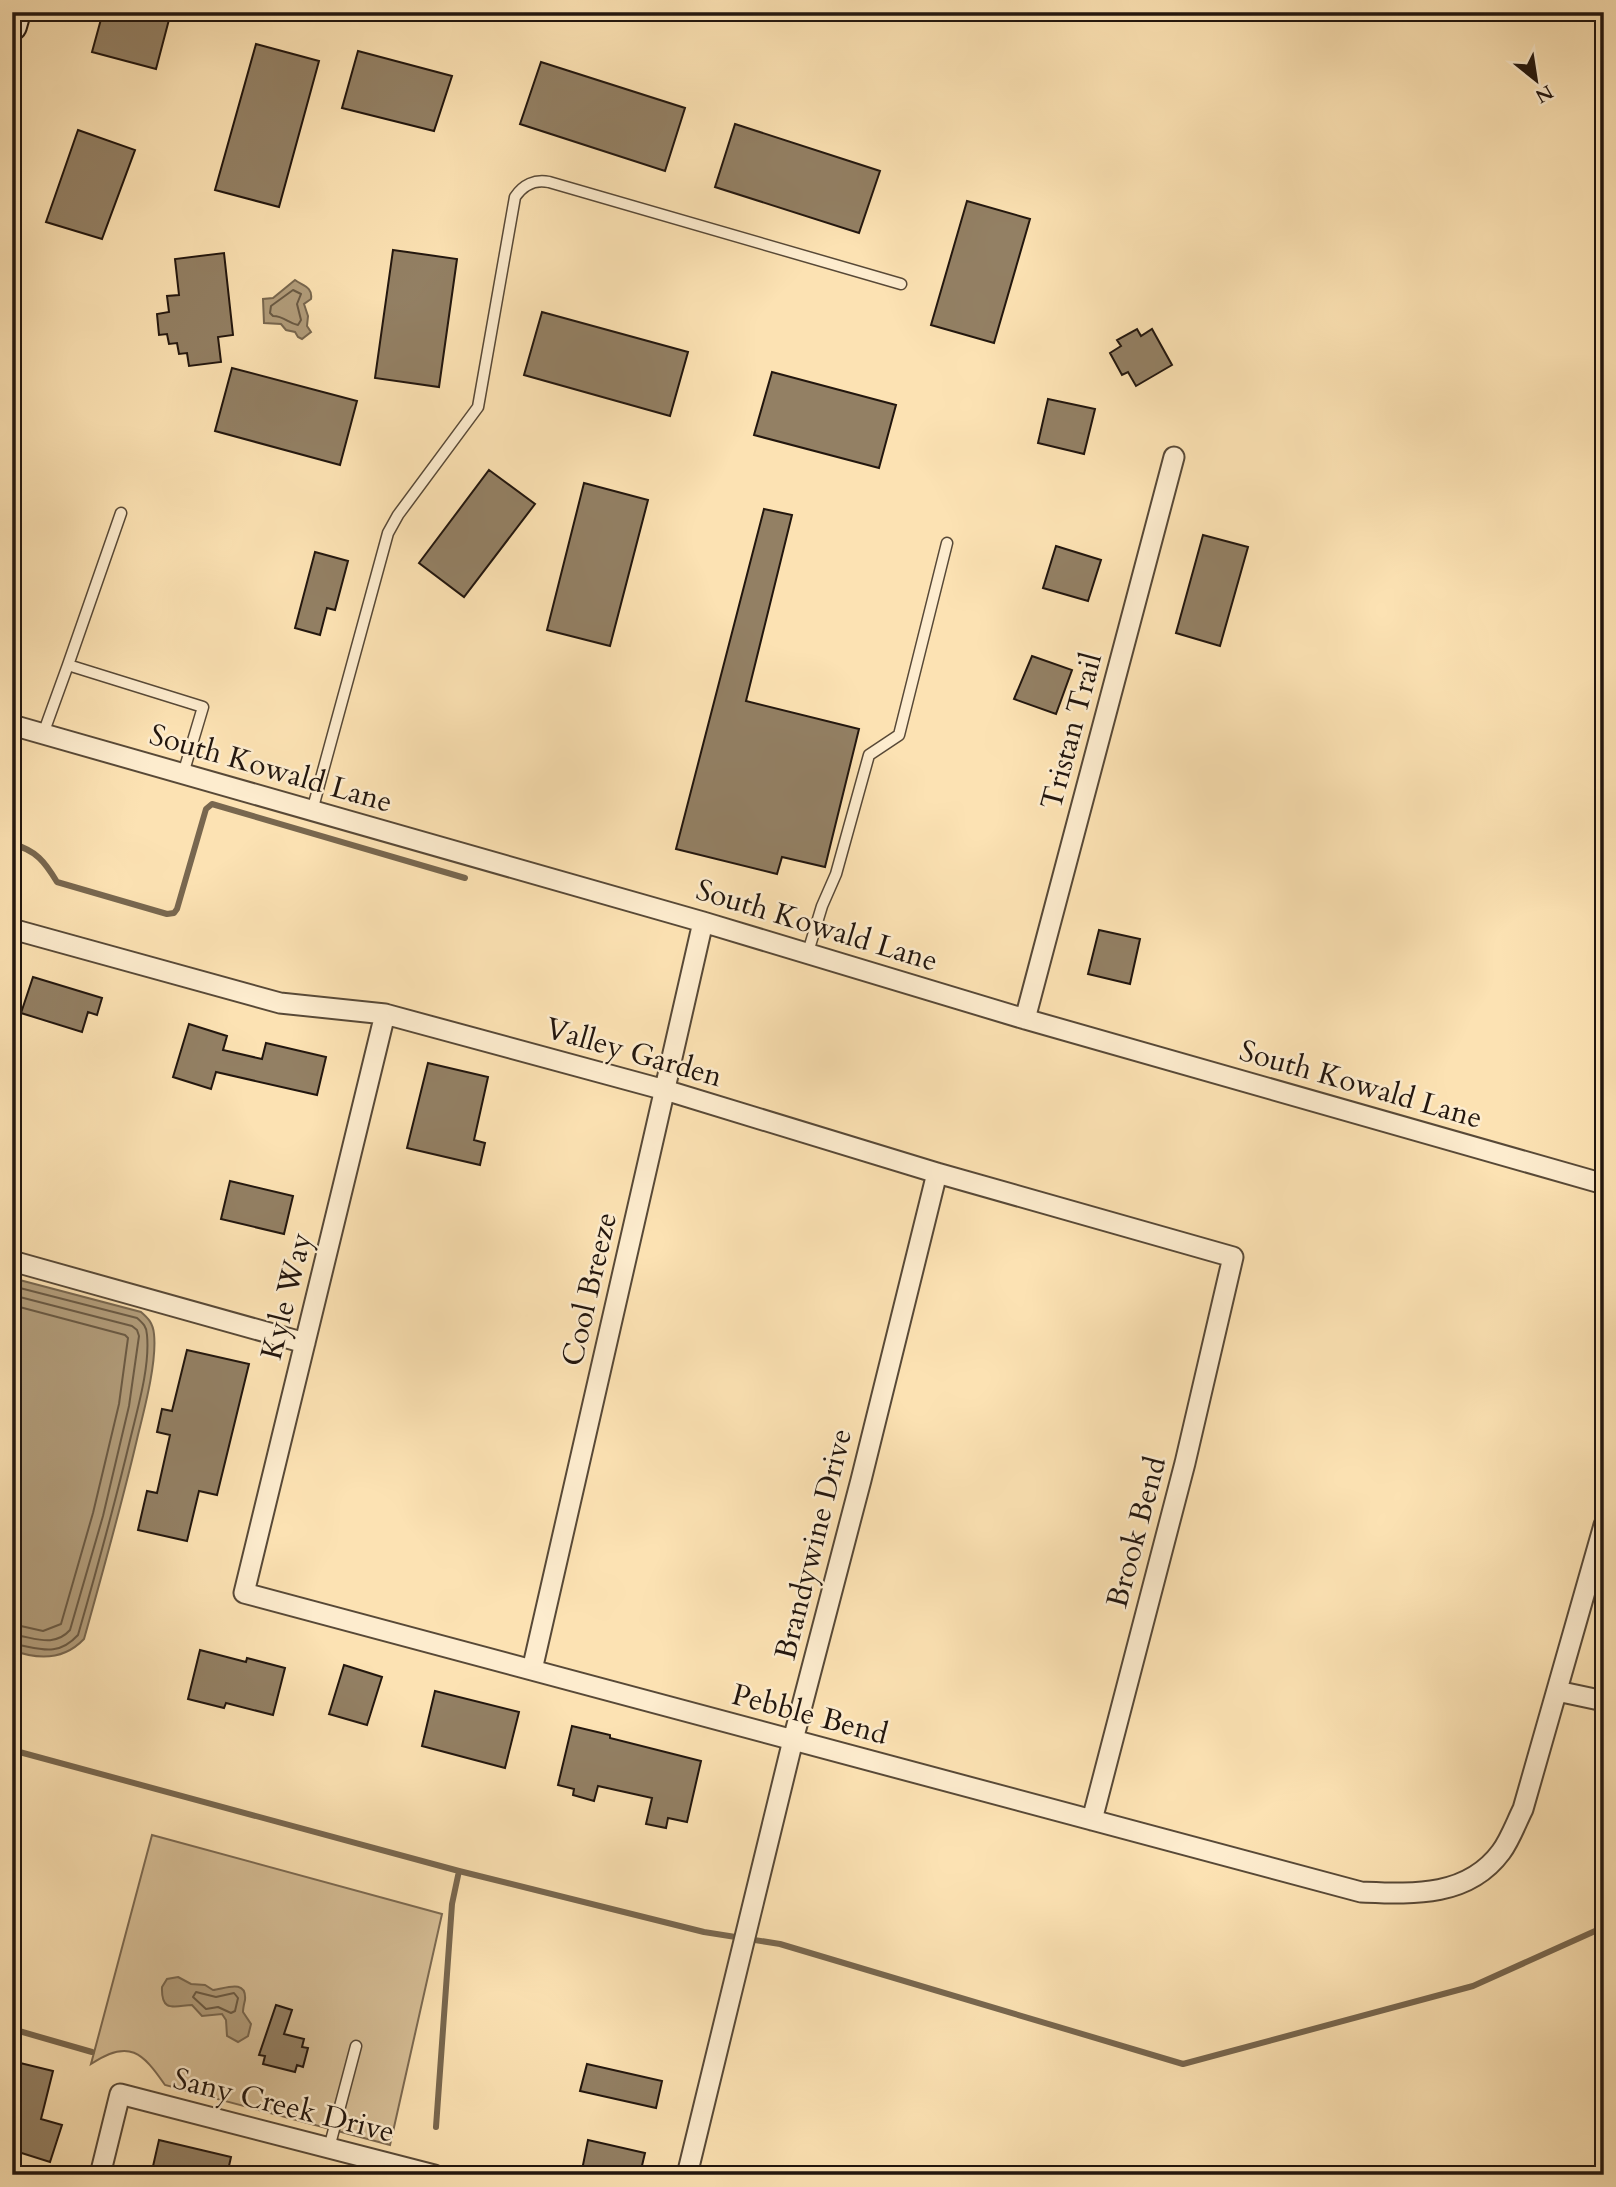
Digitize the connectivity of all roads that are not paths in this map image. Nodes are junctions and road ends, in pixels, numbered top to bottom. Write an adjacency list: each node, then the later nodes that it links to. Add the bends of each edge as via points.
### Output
1 (16, 12): 2 (main road)
2 (12, 26)
3 (901, 284): 11 (lane, via 541,180 519,190 478,407 392,524)
4 (1174, 457): 16 (street, Tristan Trail)
5 (121, 513): 7 (lane)
6 (947, 543): 14 (lane, via 899,735 869,755 836,874)
7 (68, 665): 9 (lane); 10 (lane, via 203,707)
8 (12, 725): 9 (street, South Kowald Lane)
9 (43, 734): 10 (street, South Kowald Lane)
10 (183, 774): 11 (street, South Kowald Lane)
11 (312, 811): 12 (street, South Kowald Lane)
12 (703, 922): 14 (street, South Kowald Lane); 17 (street, Cool Breeze)
13 (12, 929): 15 (street, Valley Garden, via 280,1003)
14 (808, 952): 16 (street, South Kowald Lane)
15 (385, 1014): 17 (street, Valley Garden); 22 (street, Kyle Way)
16 (1026, 1019): 19 (street, South Kowald Lane)
17 (665, 1090): 18 (street, Valley Garden); 25 (street, Cool Breeze)
18 (937, 1173): 20 (street, Valley Garden); 28 (street, Brandywine Drive)
19 (1604, 1184)
20 (1233, 1257): 29 (street, Brook Bend)
21 (12, 1261): 22 (street)
22 (305, 1343): 24 (street, Kyle Way)
23 (1604, 1525): 26 (street, Pebble Bend)
24 (244, 1593): 25 (street, Pebble Bend)
25 (532, 1670): 28 (street, Pebble Bend)
26 (1558, 1691): 27 (street); 29 (street, Pebble Bend, via 1523,1809 1501,1852 1479,1874 1455,1886 1420,1894 1361,1892)
27 (1604, 1701)
28 (793, 1740): 29 (street, Pebble Bend); 35 (street, Brandywine Drive)
29 (1092, 1820)
30 (356, 2046): 31 (lane)
31 (328, 2148): 32 (street, Sany Creek Drive); 33 (street, Sany Creek Drive, via 120,2094)
32 (393, 2170): 34 (street, Sany Creek Drive)
33 (100, 2175)
34 (434, 2175)
35 (687, 2175)

